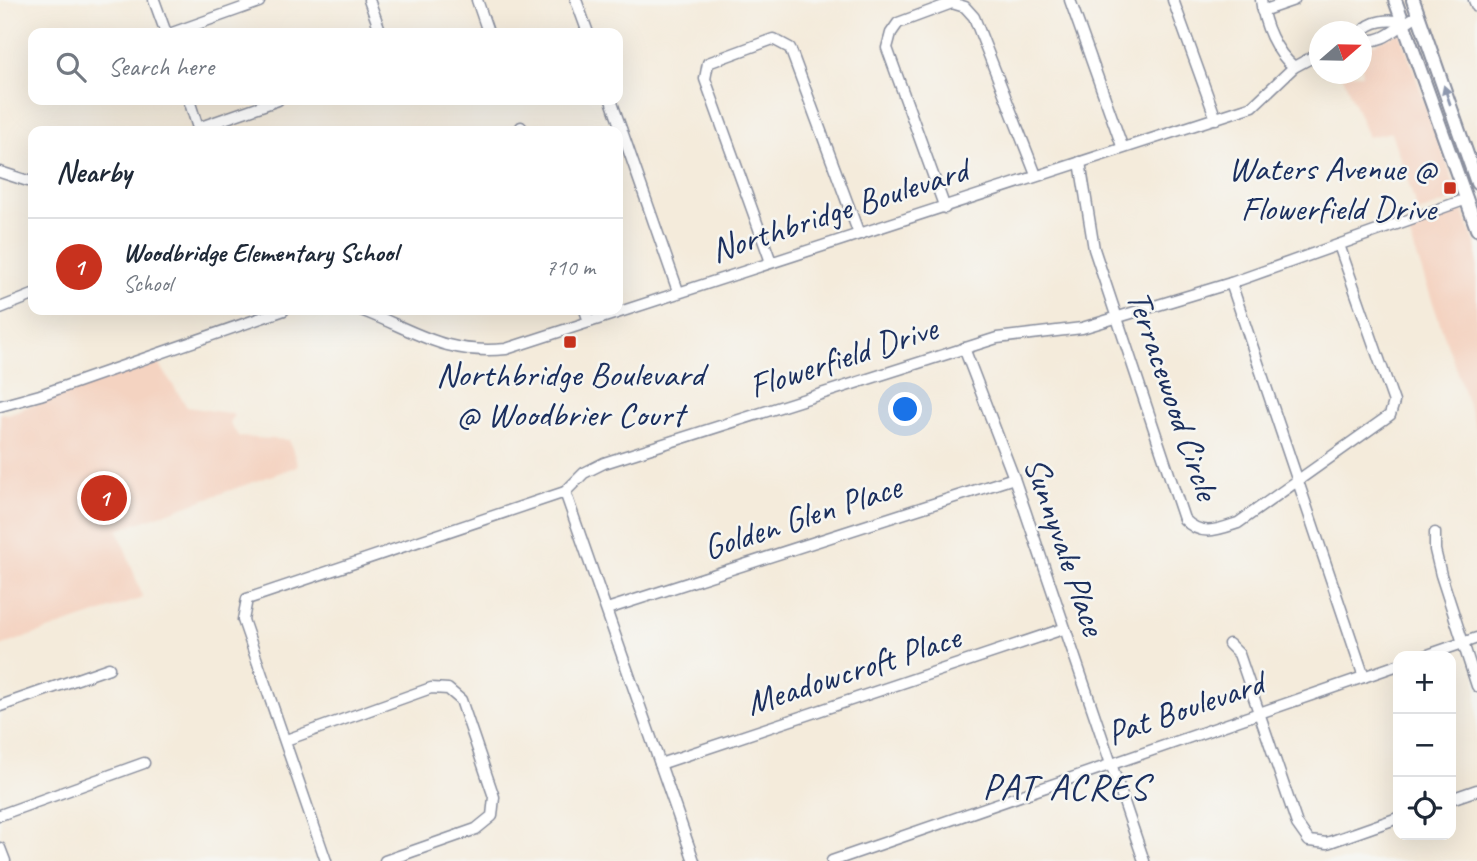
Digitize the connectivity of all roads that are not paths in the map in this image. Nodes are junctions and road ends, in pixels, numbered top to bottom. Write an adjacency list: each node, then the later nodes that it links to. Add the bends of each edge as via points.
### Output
1 (154, 0): 18 (street)
2 (369, 0): 20 (street)
3 (477, 0): 21 (street)
4 (576, 0): 22 (street)
5 (1070, 0): 34 (street)
6 (1173, 0): 29 (street)
7 (1261, 0): 14 (street)
8 (1294, 0): 14 (street)
9 (1395, 0): 16 (main road)
10 (1413, 0): 15 (main road)
11 (1474, 0): 13 (street)
12 (259, 2): 19 (street)
13 (1477, 7)
14 (1262, 11): 25 (street, via 1283,58)
15 (1419, 15): 16 (street); 40 (main road, one-way to 15)
16 (1403, 22): 17 (street, via 1389,19); 23 (street, via 1394,33); 35 (main road)
17 (1372, 25)
18 (164, 28)
19 (186, 28)
20 (379, 28)
21 (487, 28)
22 (586, 28)
23 (1372, 40)
24 (1309, 59): 25 (street, Northbridge Boulevard)
25 (1294, 68): 29 (street, Northbridge Boulevard, via 1253,106)
26 (191, 105): 30 (street)
27 (265, 105): 31 (street)
28 (613, 105): 32 (street)
29 (1216, 119): 34 (street, Northbridge Boulevard)
30 (198, 126)
31 (210, 126)
32 (620, 126)
33 (623, 134): 48 (street)
34 (1122, 146): 36 (street, Northbridge Boulevard)
35 (1450, 153): 40 (main road); 41 (main road)
36 (1080, 162): 38 (street, Northbridge Boulevard); 56 (street, Terracewood Circle, via 1094,249)
37 (0, 172): 39 (street)
38 (1036, 175): 42 (street, Northbridge Boulevard); 42 (street, via 974,17 953,3 930,11 898,23 887,48)
39 (28, 181)
40 (1476, 181)
41 (1472, 203): 43 (main road); 45 (street, Flowerfield Drive)
42 (946, 208): 44 (street, Northbridge Boulevard)
43 (1477, 229)
44 (859, 233): 46 (street, Northbridge Boulevard); 46 (street, via 790,48 773,39 708,63 705,79)
45 (1339, 245): 47 (street, Flowerfield Drive); 61 (street, Terracewood Circle, via 1394,402 1391,415)
46 (771, 262): 48 (street, Northbridge Boulevard)
47 (1231, 283): 56 (street, Flowerfield Drive); 61 (street)
48 (678, 291): 51 (street, Northbridge Boulevard)
49 (28, 297): 50 (street)
50 (0, 307)
51 (623, 310)
52 (257, 315): 59 (street, via 40,395)
53 (372, 315): 57 (street, Northbridge Boulevard, via 430,342 482,351 506,349)
54 (587, 315): 57 (street)
55 (609, 315): 57 (street, Northbridge Boulevard)
56 (1115, 317): 58 (street, Flowerfield Drive, via 1082,328 997,338); 61 (street, Terracewood Circle, via 1184,519 1194,530 1213,532 1238,523)
57 (589, 322)
58 (964, 348): 60 (street, Sunnyvale Place); 62 (street, Flowerfield Drive, via 604,463 584,473)
59 (0, 405)
60 (1014, 478): 64 (street, Golden Glen Place); 65 (street, Sunnyvale Place)
61 (1297, 481): 72 (street)
62 (565, 492): 64 (street); 76 (street, Flowerfield Drive, via 247,599 243,620)
63 (1435, 533): 67 (street, via 1435,550)
64 (607, 609): 78 (street)
65 (1063, 629): 78 (street, Meadowcroft Place); 79 (street, Sunnyvale Place)
66 (1477, 638): 67 (street)
67 (1461, 643): 69 (street); 73 (street)
68 (1229, 644): 75 (street, via 1239,654)
69 (1438, 651)
70 (1393, 667): 72 (street, Pat Boulevard)
71 (108, 668): 74 (street)
72 (1364, 677): 75 (street, Pat Boulevard)
73 (1477, 686)
74 (0, 706)
75 (1260, 712): 79 (street, Pat Boulevard); 83 (street, via 1297,824 1309,841 1327,843)
76 (286, 740): 86 (street); 87 (street, via 431,688 448,690 461,700 494,797 492,816 476,829)
77 (144, 763): 82 (street)
78 (660, 764): 88 (street)
79 (1110, 764): 89 (street, Pat Boulevard); 90 (street, Sunnyvale Place)
80 (1477, 790): 81 (street)
81 (1456, 797)
82 (0, 815)
83 (1393, 820)
84 (0, 848): 85 (street)
85 (5, 861)
86 (326, 861)
87 (385, 861)
88 (694, 861)
89 (832, 861)
90 (1144, 861)

